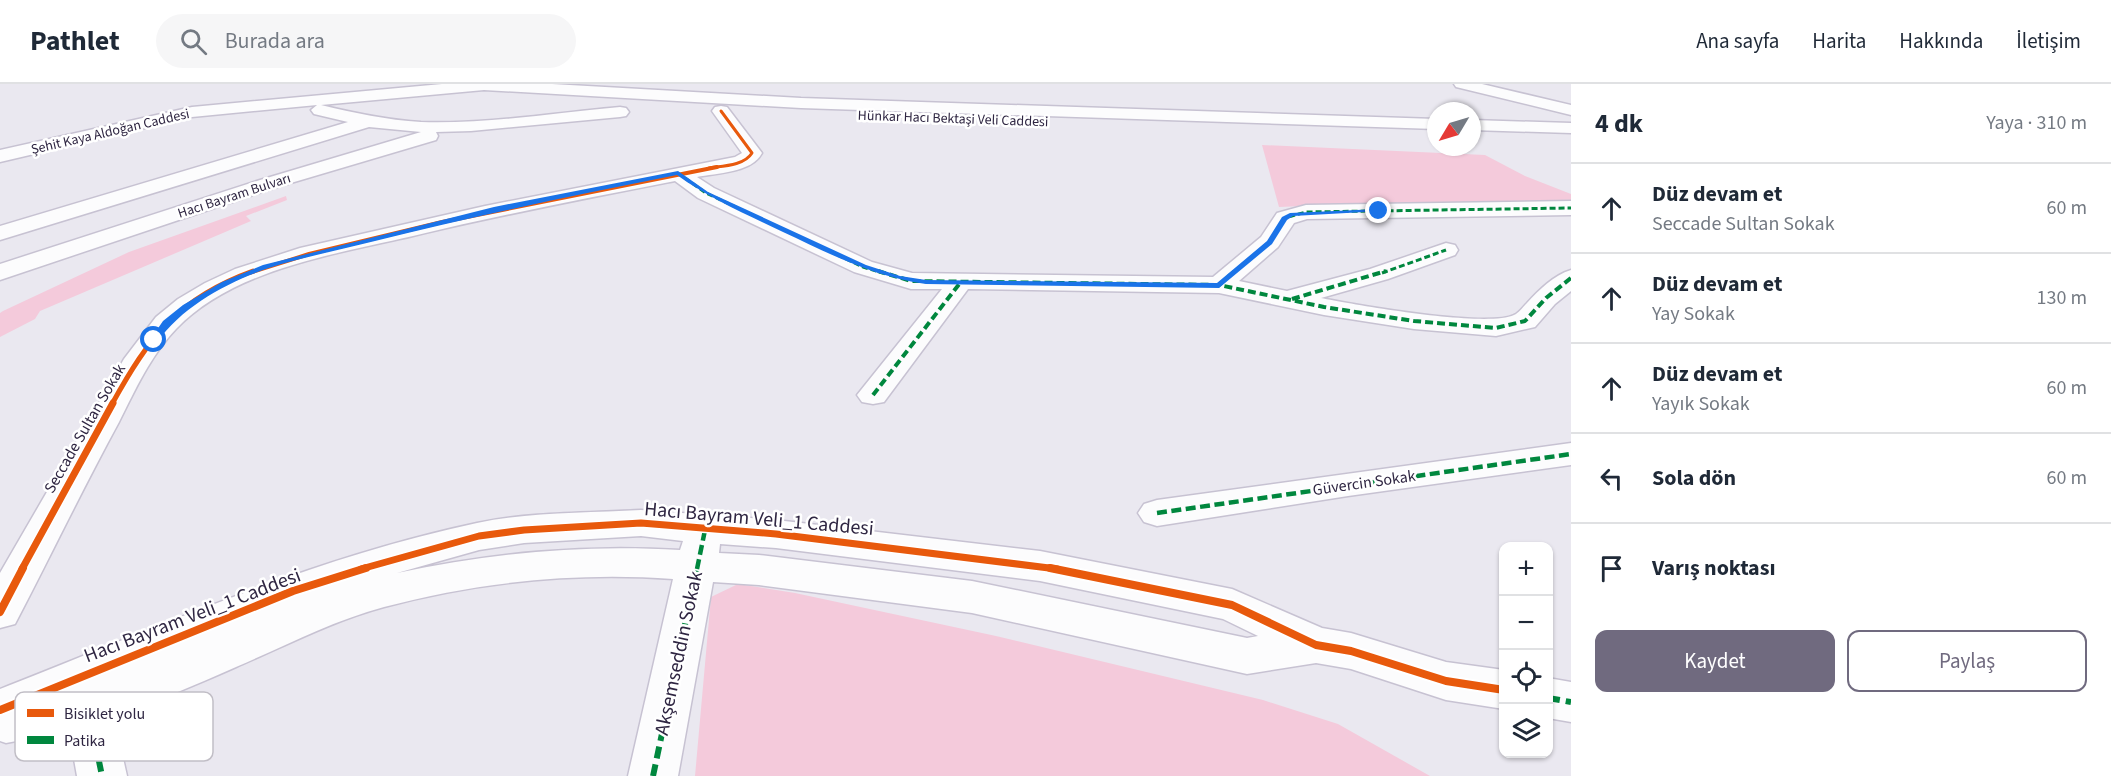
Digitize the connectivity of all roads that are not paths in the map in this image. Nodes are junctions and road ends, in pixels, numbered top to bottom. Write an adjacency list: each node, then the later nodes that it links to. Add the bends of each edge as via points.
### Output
1 (458, 84): 4 (street, Hacı Bayram Bulvarı)
2 (1462, 84): 6 (street)
3 (537, 86): 4 (street, Hacı Bayram Bulvarı, via 484,85); 9 (street, Hünkar Hacı Bektaşi Veli Caddesi, via 801,103); 11 (street, Hacı Bayram Bulvarı, via 507,112)
4 (440, 91): 5 (street); 8 (street, Hacı Bayram Bulvarı)
5 (220, 110): 8 (street, via 323,110); 16 (street, Şehit Kaya Aldoğan Caddesi, via 168,117)
6 (1571, 110)
7 (721, 111): 11 (street, Hünkar Hacı Bektaşi Veli Caddesi, via 561,116); 13 (street, Hünkar Hacı Bektaşi Veli Caddesi); 17 (street, Seccade Sultan Sokak, via 748,146 750,157)
8 (368, 122): 11 (street, Hacı Bayram Bulvarı); 19 (street, Hacı Bayram Bulvarı)
9 (1427, 124)
10 (1481, 125): 12 (street)
11 (471, 126): 21 (street, Hacı Bayram Bulvarı, via 406,141 267,183)
12 (1571, 128)
13 (1427, 135)
14 (1481, 136): 15 (street)
15 (1571, 139)
16 (0, 156)
17 (678, 173): 23 (street, via 706,193 863,267 911,281); 30 (street, Seccade Sultan Sokak, via 430,225 254,271 199,299 166,323 129,376 44,524)
18 (1571, 208): 24 (street, via 1292,214 1285,218 1270,242)
19 (0, 234)
20 (1446, 250): 25 (street)
21 (0, 272)
22 (1571, 279): 25 (street, via 1525,321 1496,328 1414,321)
23 (960, 283): 24 (street); 26 (street)
24 (1219, 285): 25 (street)
25 (1288, 300)
26 (873, 395)
27 (1571, 454): 28 (street, Güvercin Sokak)
28 (1157, 513)
29 (700, 548): 31 (street, Hacı Bayram Veli_1 Caddesi, via 759,570 972,597 1248,656 1316,645 1351,651 1446,681); 32 (street, Hacı Bayram Veli_1 Caddesi, via 641,523 564,526 479,536 292,591); 33 (street, Hacı Bayram Veli_1 Caddesi, via 518,567 381,592 316,613); 42 (street, Akşemseddin Sokak)
30 (0, 612)
31 (1499, 689)
32 (44, 692)
33 (126, 692)
34 (1553, 699): 35 (street)
35 (1571, 702)
36 (15, 704): 37 (street, Hacı Bayram Veli_1 Caddesi)
37 (0, 710)
38 (15, 721): 39 (street, Hacı Bayram Veli_1 Caddesi)
39 (0, 724)
40 (99, 761): 41 (street)
41 (102, 776)
42 (653, 776)

